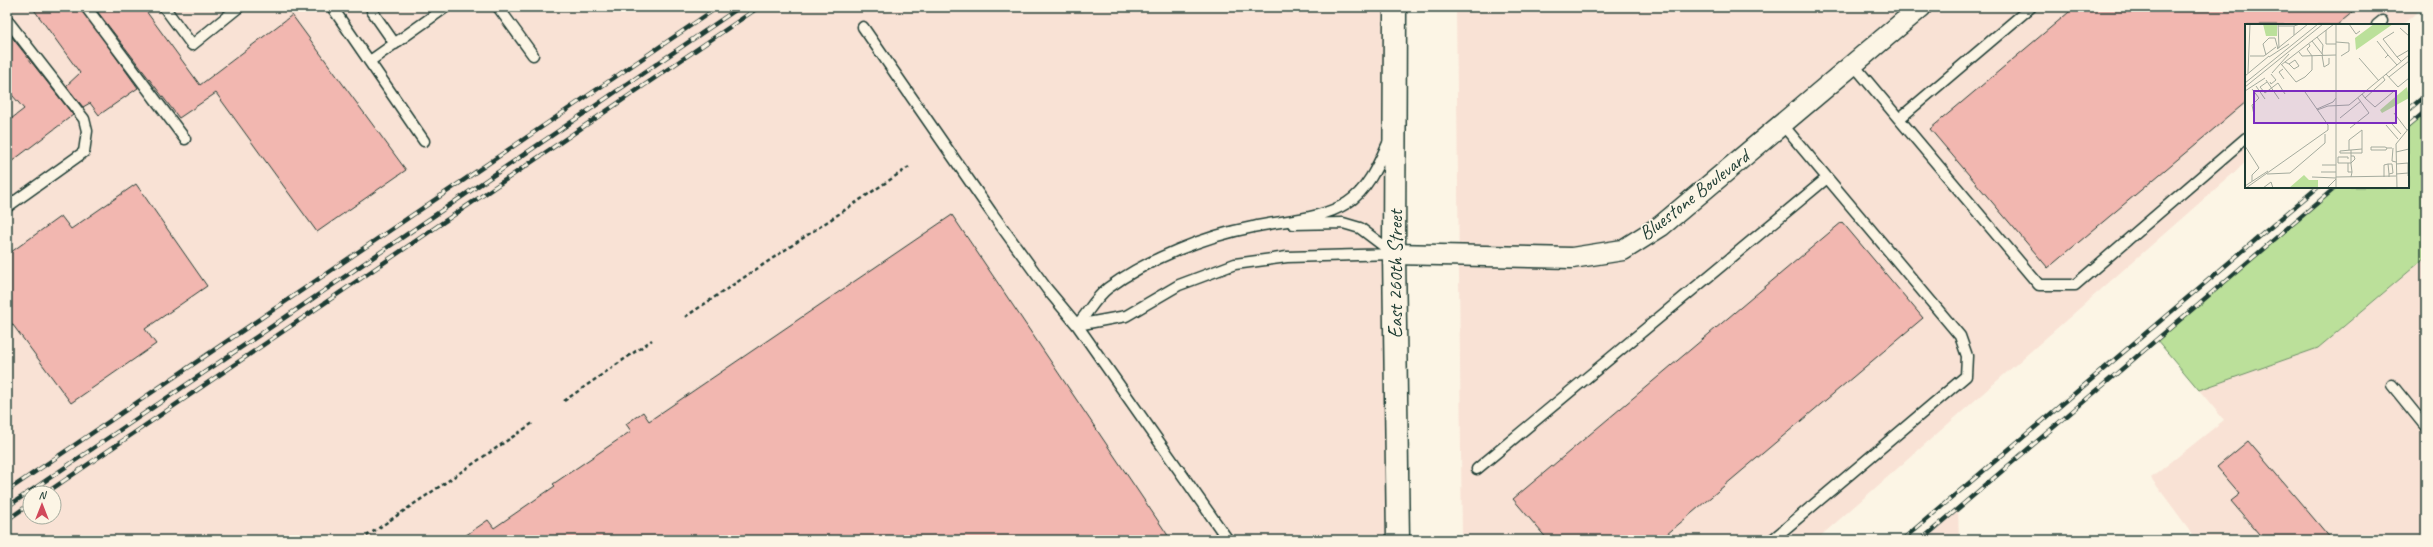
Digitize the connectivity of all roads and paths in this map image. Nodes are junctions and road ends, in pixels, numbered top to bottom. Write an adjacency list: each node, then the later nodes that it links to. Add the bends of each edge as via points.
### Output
1 (86, 7): 21 (lane)
2 (164, 7): 3 (lane, via 192,45)
3 (239, 7)
4 (332, 7): 15 (lane)
5 (446, 7): 13 (lane)
6 (498, 7): 14 (lane)
7 (1395, 7): 19 (main road, East 260th Street)
8 (1920, 7): 16 (street, Bluestone Boulevard)
9 (2031, 7): 17 (lane)
10 (372, 10): 13 (lane)
11 (7, 20): 25 (lane, via 84,118 87,131 84,152)
12 (863, 27): 29 (lane, via 991,212 1047,289)
13 (395, 44): 15 (lane)
14 (533, 56)
15 (370, 61): 22 (lane)
16 (1853, 64): 17 (lane); 18 (street, Bluestone Boulevard)
17 (1899, 119): 20 (lane, via 2039,285 2075,285)
18 (1782, 124): 24 (lane); 27 (street, Bluestone Boulevard, via 1661,226 1624,250 1572,258)
19 (1395, 127): 26 (lane, via 1379,162 1363,188 1348,202 1332,211); 27 (main road, East 260th Street)
20 (2245, 139)
21 (185, 140)
22 (424, 141)
23 (909, 167): 28 (path)
24 (1827, 178): 35 (lane); 39 (lane, via 1960,336 1967,356 1966,376)
25 (7, 208)
26 (1272, 224): 27 (lane, via 1343,223 1360,228); 29 (lane, via 1205,239 1158,259 1108,289)
27 (1394, 254): 29 (lane, via 1287,256 1235,264 1178,285 1126,316); 38 (main road, East 260th Street)
28 (685, 317)
29 (1077, 325): 37 (lane)
30 (652, 340): 32 (path)
31 (2392, 384): 34 (lane)
32 (564, 401)
33 (533, 423): 36 (path)
34 (2426, 427)
35 (1477, 469)
36 (361, 540)
37 (1228, 540)
38 (1398, 540)
39 (1772, 540)

